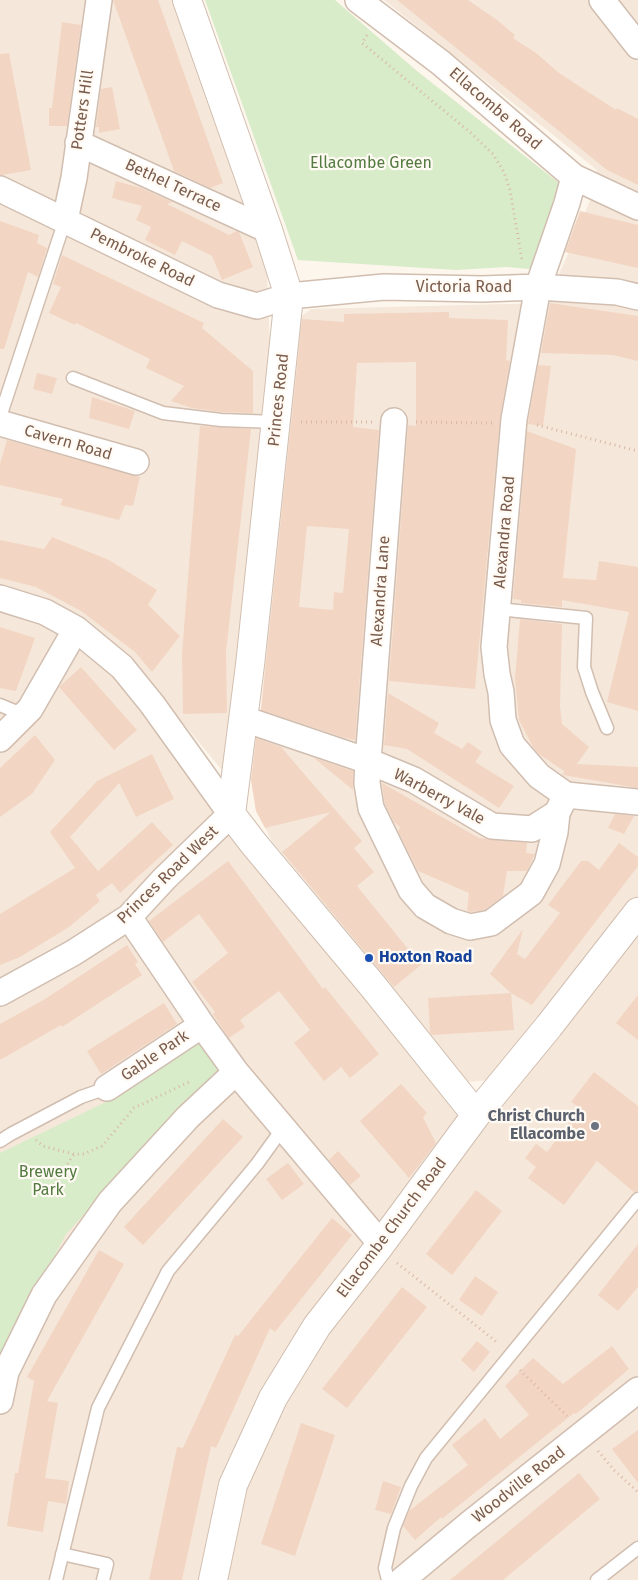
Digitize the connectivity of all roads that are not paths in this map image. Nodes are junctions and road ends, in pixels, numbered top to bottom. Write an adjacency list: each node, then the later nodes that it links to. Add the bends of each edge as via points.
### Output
1 (99, 0): 6 (street, Potters Hill)
2 (187, 0): 11 (street, Princes Road)
3 (358, 0): 7 (street, Ellacombe Road, via 441,63)
4 (602, 0): 5 (street)
5 (638, 46)
6 (78, 143): 10 (street, Potters Hill); 11 (street, Bethel Terrace)
7 (574, 178): 9 (street, Ellacombe Road); 12 (street, Alexandra Road)
8 (0, 189): 10 (street, Pembroke Road)
9 (638, 208)
10 (65, 220): 13 (street, Pembroke Road, via 218,295 257,306); 16 (lane)
11 (268, 230): 13 (street, Princes Road)
12 (532, 288): 13 (street, Victoria Road, via 384,287); 14 (street, Victoria Road, via 616,292); 22 (street, Alexandra Road, via 514,419)
13 (289, 296): 17 (street, Princes Road)
14 (638, 297)
15 (73, 378): 17 (lane, via 163,412 221,420)
16 (0, 416)
17 (276, 422): 26 (street, Princes Road)
18 (394, 422): 29 (street, Alexandra Lane)
19 (0, 423): 20 (street, Cavern Road)
20 (136, 462)
21 (0, 598): 23 (street, via 45,612)
22 (498, 610): 27 (lane, via 586,618 584,667); 31 (street, Alexandra Road, via 494,647 502,720 512,745)
23 (76, 629): 25 (street); 32 (street, via 122,667)
24 (0, 705): 25 (lane)
25 (24, 715): 28 (street)
26 (244, 719): 29 (street, Warberry Vale); 32 (street, Princes Road)
27 (607, 728)
28 (0, 738)
29 (368, 761): 31 (street, Warberry Vale, via 414,780 492,826 532,829); 31 (street, Alexandra Lane, via 372,808 410,890 425,906 451,921 470,927 491,923 531,893 547,864)
30 (638, 802): 31 (street, Alexandra Road)
31 (561, 804)
32 (231, 814): 34 (street, Princes Road West, via 164,878); 39 (street)
33 (638, 912): 39 (street, Ellacombe Church Road)
34 (129, 917): 35 (street, Princes Road West, via 73,953); 36 (street)
35 (0, 993)
36 (202, 1025): 37 (street); 38 (street, Gable Park)
37 (236, 1072): 40 (street); 45 (street, via 188,1117 110,1202 44,1295 6,1372)
38 (107, 1088): 41 (lane, via 81,1097)
39 (476, 1115): 43 (street, Ellacombe Church Road)
40 (283, 1128): 43 (street); 47 (lane, via 168,1271 98,1408)
41 (0, 1141)
42 (638, 1199): 51 (lane, via 426,1458 394,1528 385,1568)
43 (380, 1246): 50 (street, Ellacombe Church Road, via 317,1326 274,1398 233,1485)
44 (638, 1390): 52 (street, Woodville Road)
45 (0, 1401)
46 (638, 1548): 53 (lane)
47 (62, 1554): 48 (lane); 49 (lane, via 107,1564)
48 (56, 1580)
49 (103, 1580)
50 (213, 1580)
51 (388, 1580)
52 (402, 1580)
53 (597, 1580)

